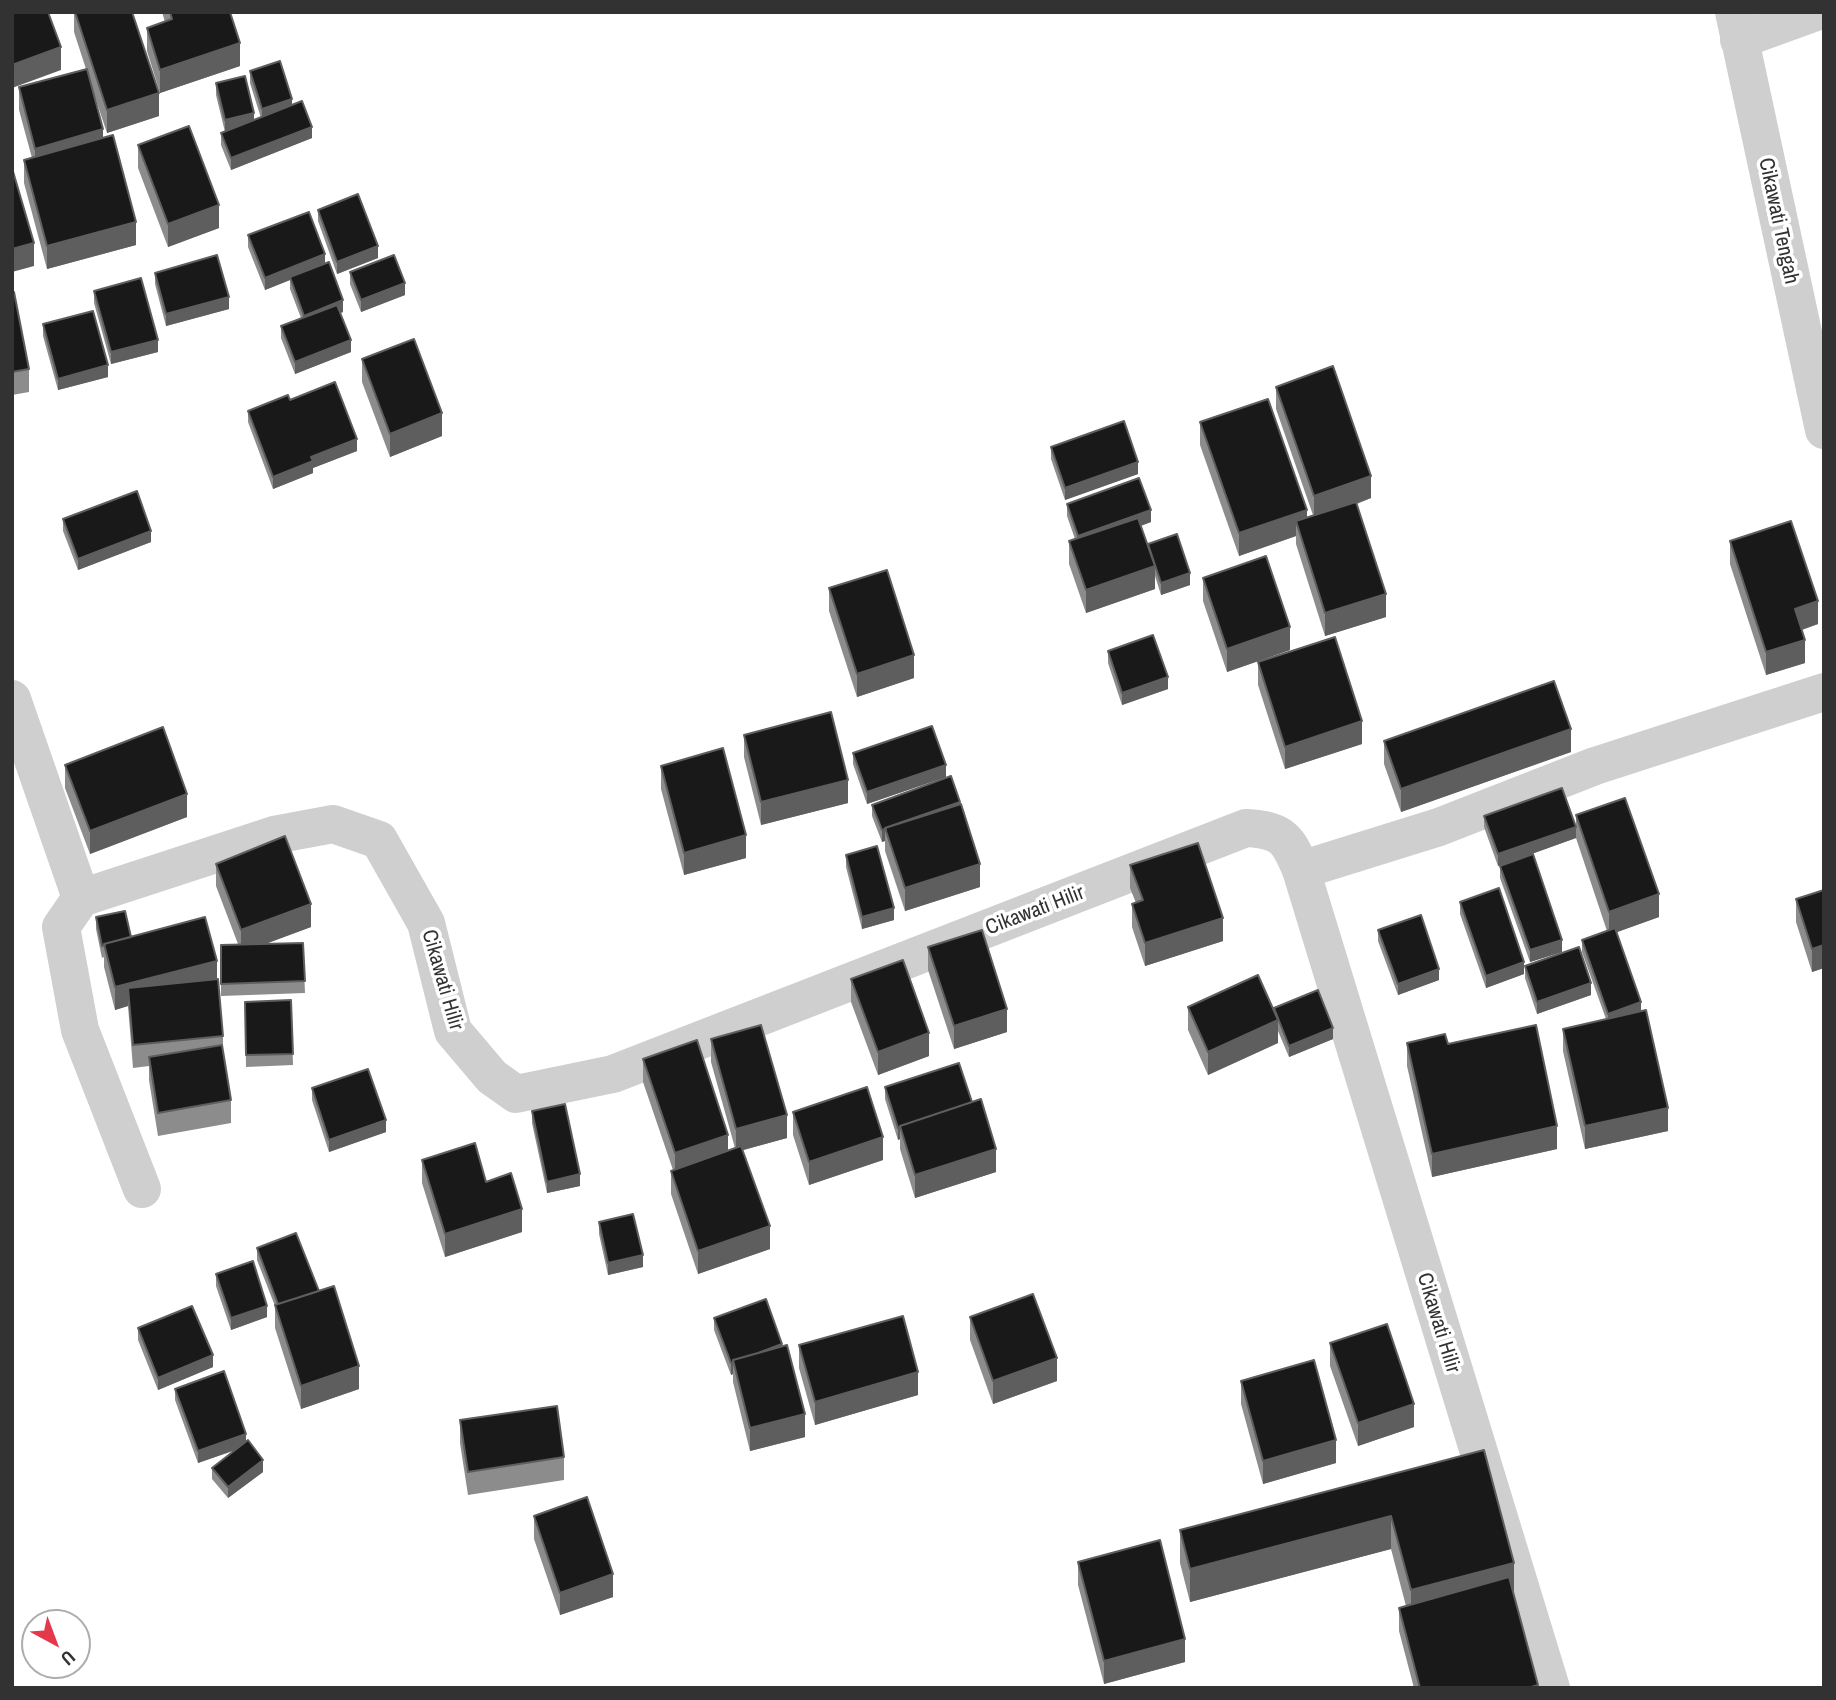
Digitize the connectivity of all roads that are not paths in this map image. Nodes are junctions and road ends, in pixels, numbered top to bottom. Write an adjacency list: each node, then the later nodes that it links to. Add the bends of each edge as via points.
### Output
1 (1816, 12): 2 (street)
2 (1737, 26): 3 (street, Cikawati Tengah)
3 (1824, 430)
4 (1824, 692): 6 (street, via 1595,766 1439,827)
5 (12, 699): 7 (street)
6 (1301, 870): 7 (street, Cikawati Hilir, via 1290,843 1270,830 1246,828 613,1074 516,1094 492,1077 453,1031 426,923 379,840 333,824 274,835); 9 (street, Cikawati Hilir)
7 (81, 898): 8 (street, via 61,927 79,1030)
8 (142, 1189)
9 (1551, 1688)

